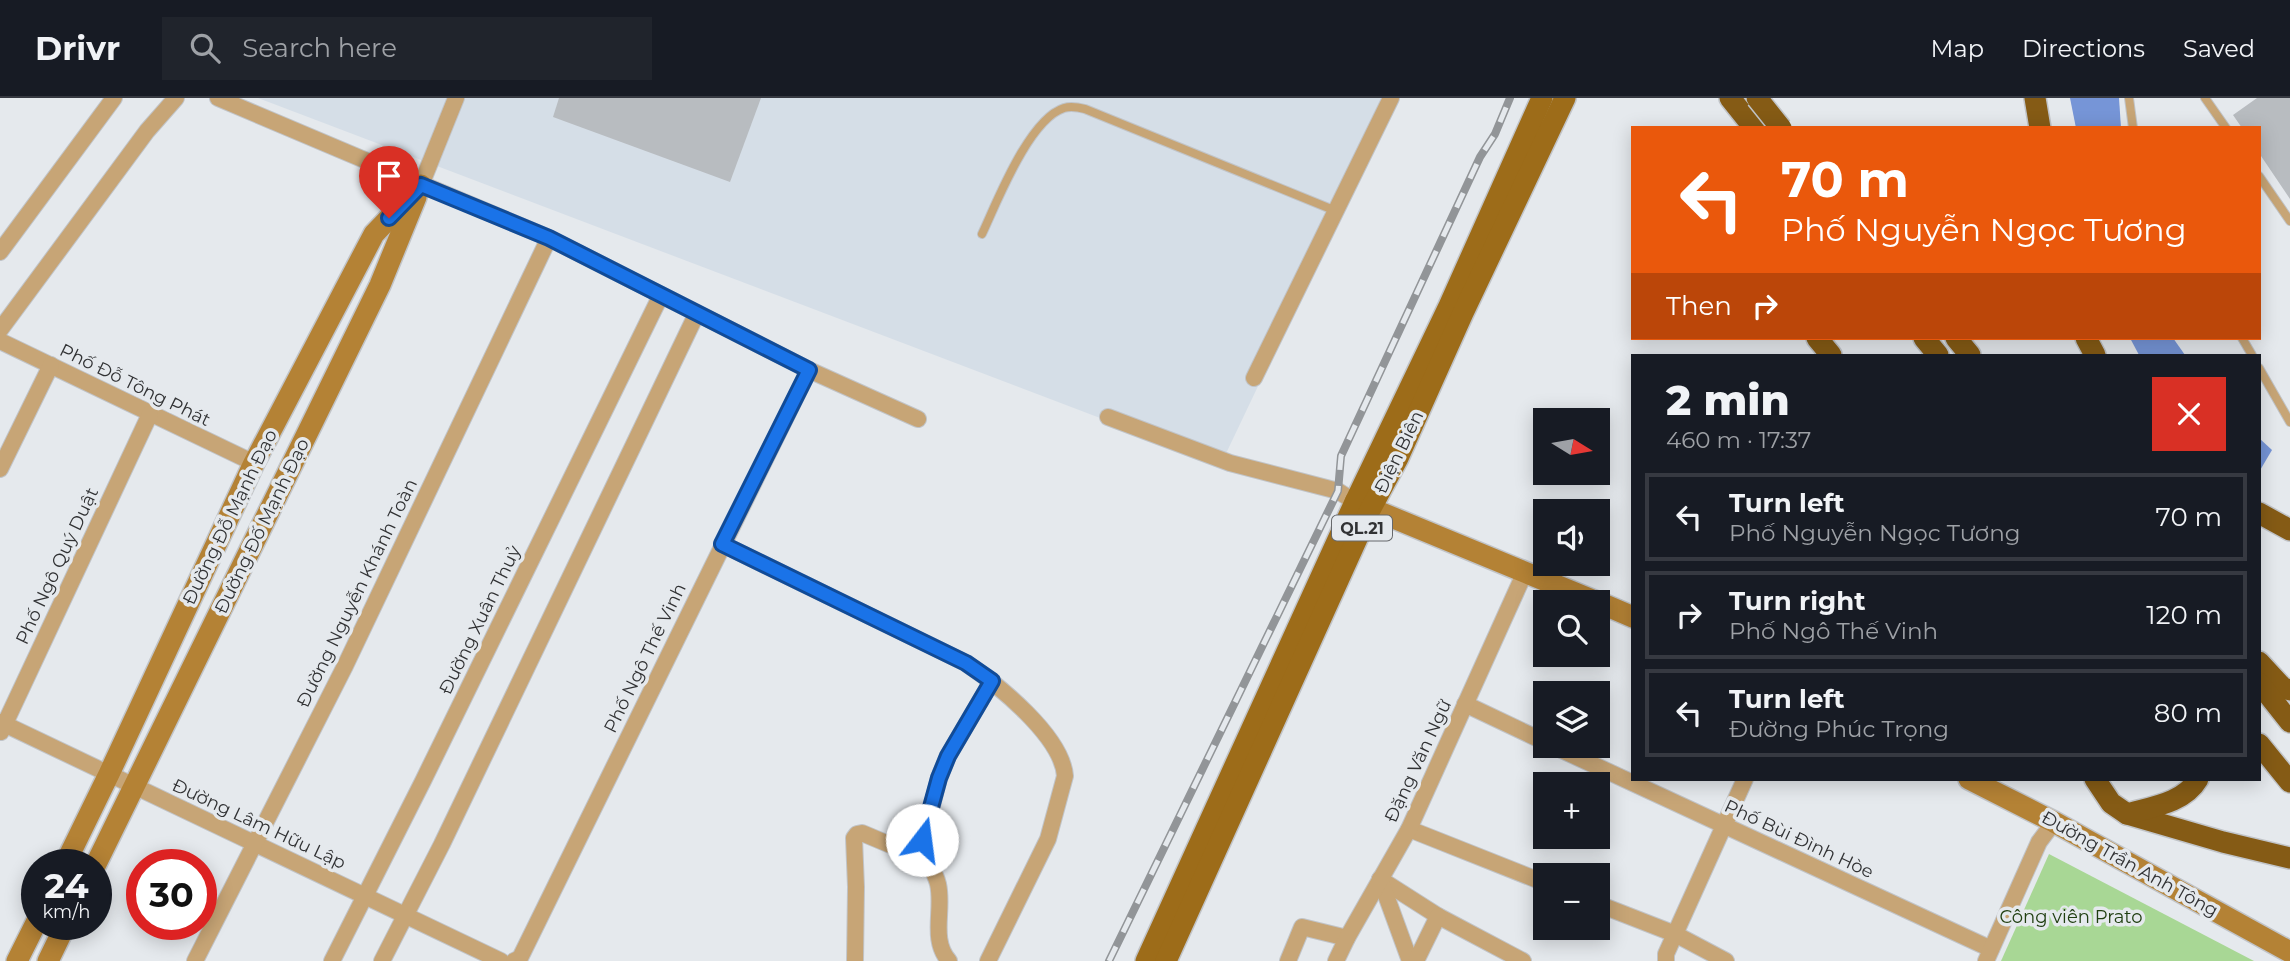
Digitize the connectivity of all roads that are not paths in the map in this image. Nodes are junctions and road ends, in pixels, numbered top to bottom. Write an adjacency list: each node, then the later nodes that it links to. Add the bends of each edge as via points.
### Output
1 (114, 98): 26 (street)
2 (176, 98): 29 (street)
3 (218, 98): 21 (street)
4 (456, 98): 21 (street)
5 (1391, 98): 22 (street)
6 (1542, 98): 47 (main road, Điện Biên / QL.21)
7 (1564, 98): 47 (main road, Điện Biên / QL.21, via 1398,458)
8 (1730, 98): 14 (highway)
9 (1757, 98): 16 (highway, bridge)
10 (1773, 98): 15 (highway)
11 (2035, 98): 17 (highway)
12 (2129, 98): 18 (lane)
13 (2205, 98): 19 (lane)
14 (1752, 126)
15 (1764, 126)
16 (1780, 126)
17 (2040, 126)
18 (2133, 126)
19 (2225, 126)
20 (2261, 179): 23 (lane)
21 (421, 185): 25 (street); 45 (street, Đường Đỗ Mạnh Đạo, via 374,234); 71 (street, Đường Đố Mạnh Đạo, via 380,285)
22 (1336, 211): 24 (lane, via 1074,106 1062,109 1039,127); 40 (street)
23 (2290, 221)
24 (982, 234)
25 (549, 238): 27 (street); 76 (street, Đường Nguyễn Khánh Toàn, via 345,666)
26 (0, 252)
27 (661, 295): 28 (street); 83 (street, Đường Xuân Thuỷ)
28 (697, 313): 38 (street); 85 (street)
29 (0, 330)
30 (1819, 340): 34 (highway)
31 (1926, 340): 35 (highway)
32 (1958, 340): 36 (highway)
33 (0, 341): 37 (street, Phố Đỗ Tông Phát)
34 (1830, 354)
35 (1937, 354)
36 (1969, 354)
37 (51, 365): 41 (street, Phố Đỗ Tông Phát); 46 (street)
38 (809, 370): 43 (street); 50 (street, Phố Ngô Thế Vinh)
39 (2261, 371): 44 (lane)
40 (1254, 378)
41 (150, 414): 45 (street, Phố Đỗ Tông Phát); 61 (street, Phố Ngô Quý Duật)
42 (1108, 417): 47 (street, via 1230,463 1338,491)
43 (918, 419)
44 (2290, 420)
45 (254, 463): 65 (street, Đường Đỗ Mạnh Đạo)
46 (0, 469)
47 (1363, 506): 51 (street); 103 (main road, Điện Biên / QL.21); 104 (main road, Điện Biên / QL.21)
48 (2261, 514): 49 (highway)
49 (2290, 530)
50 (722, 544): 56 (street, via 966,663); 99 (street, Phố Ngô Thế Vinh, via 520,958)
51 (1525, 572): 52 (street); 59 (street, Đặng Văn Ngữ)
52 (1568, 590)
53 (1610, 607): 54 (street)
54 (1631, 616)
55 (2261, 664): 58 (highway)
56 (992, 681): 77 (street, via 948,756); 102 (street, via 1026,712 1058,753 1065,776 1048,839)
57 (2261, 686): 60 (highway)
58 (2290, 690)
59 (1465, 704): 62 (street); 75 (street, Đặng Văn Ngữ)
60 (2290, 722)
61 (1, 727): 65 (street, Đường Lâm Hữu Lập)
62 (1533, 736)
63 (2261, 746): 70 (highway)
64 (1579, 758): 74 (street, Phố Bùi Đình Hòe)
65 (109, 774): 71 (street, Đường Lâm Hữu Lập); 78 (street, Đường Đỗ Mạnh Đạo)
66 (1744, 781): 74 (street)
67 (1973, 781): 73 (street, Đường Trần Anh Tông)
68 (2096, 781): 72 (highway, via 2111,803)
69 (2197, 781): 72 (highway, via 2172,801)
70 (2290, 782)
71 (135, 786): 76 (street, Đường Lâm Hữu Lập); 79 (street, Đường Đố Mạnh Đạo)
72 (2127, 814): 80 (highway)
73 (2054, 822): 91 (street, Đường Trần Anh Tông); 92 (street, via 2039,842)
74 (1725, 825): 87 (street); 92 (street, Phố Bùi Đình Hòe)
75 (1409, 829): 81 (street); 82 (street, Đặng Văn Ngữ)
76 (253, 843): 83 (street, Đường Lâm Hữu Lập); 95 (street, Đường Nguyễn Khánh Toàn)
77 (921, 848): 100 (street, via 893,846 868,834 854,838); 101 (street, via 939,886 938,939)
78 (72, 849)
79 (104, 849)
80 (2290, 858)
81 (1533, 878)
82 (1380, 879): 86 (street); 88 (street, Đặng Văn Ngữ); 107 (street)
83 (364, 896): 85 (street, Đường Lâm Hữu Lập); 96 (street, Đường Xuân Thuỷ)
84 (1610, 909): 87 (street)
85 (405, 915): 97 (street); 98 (street, Đường Lâm Hữu Lập)
86 (1438, 916): 108 (street); 109 (street)
87 (1675, 934): 110 (street); 111 (street)
88 (1347, 938): 105 (street, via 1303,927); 106 (street, Đặng Văn Ngữ)
89 (28, 940): 93 (street)
90 (58, 940): 94 (street)
91 (2290, 952)
92 (1988, 955)
93 (17, 961)
94 (48, 961)
95 (195, 961)
96 (332, 961)
97 (382, 961)
98 (501, 961)
99 (514, 961)
100 (855, 961)
101 (949, 961)
102 (988, 961)
103 (1146, 961)
104 (1166, 961)
105 (1288, 961)
106 (1336, 961)
107 (1410, 961)
108 (1416, 961)
109 (1523, 961)
110 (1666, 961)
111 (1726, 961)

